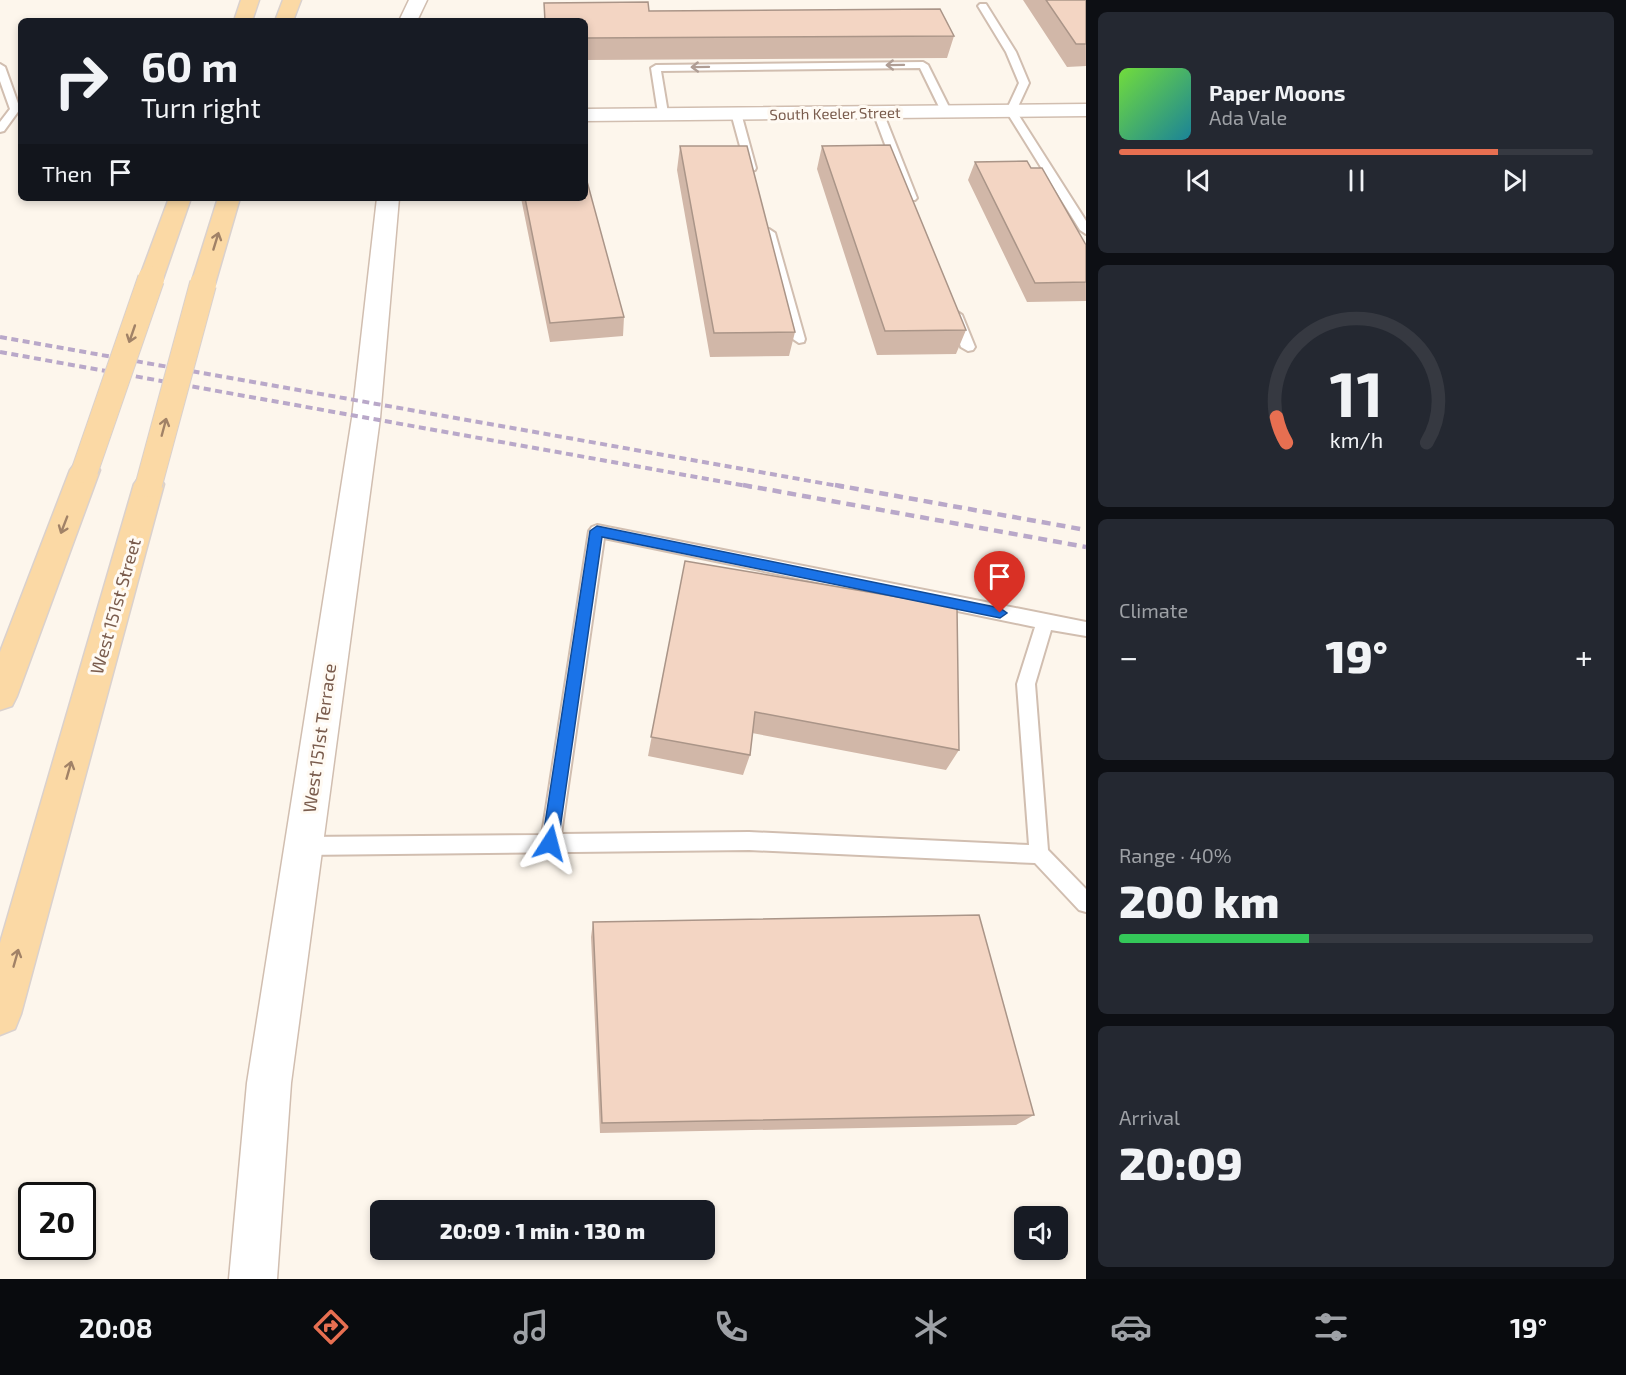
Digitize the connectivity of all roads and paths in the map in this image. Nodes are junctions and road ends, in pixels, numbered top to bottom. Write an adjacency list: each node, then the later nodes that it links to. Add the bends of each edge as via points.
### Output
1 (250, 0): 5 (main road)
2 (292, 0): 6 (main road)
3 (418, 0): 7 (street)
4 (983, 6): 11 (lane, via 1011,52 1024,83)
5 (244, 18)
6 (285, 18)
7 (409, 18)
8 (0, 67): 16 (lane, via 15,109)
9 (1086, 110): 11 (street, South Keeler Street)
10 (946, 111): 11 (street, South Keeler Street); 12 (street, South Keeler Street); 13 (lane, one-way to 13, via 923,65 912,65 656,68)
11 (1011, 111): 23 (lane)
12 (878, 112): 14 (street, South Keeler Street); 21 (lane)
13 (663, 113): 14 (street, South Keeler Street); 15 (street, South Keeler Street)
14 (736, 113): 17 (lane)
15 (588, 115)
16 (0, 129)
17 (755, 183)
18 (179, 201): 29 (main road, one-way to 29, bridge, via 85,470)
19 (228, 201): 34 (main road, West 151st Street, one-way to 19, bridge)
20 (388, 201): 31 (street, West 151st Terrace, via 366,418)
21 (917, 213)
22 (764, 216): 25 (lane)
23 (1086, 230)
24 (951, 302): 26 (lane)
25 (798, 339)
26 (968, 347)
27 (1045, 622): 28 (lane); 30 (lane, via 597,531); 32 (lane, via 1026,684)
28 (1086, 629)
29 (0, 696)
30 (550, 843): 31 (lane); 32 (lane, via 749,841)
31 (303, 846): 35 (street, West 151st Terrace, via 269,1083)
32 (1039, 854): 33 (lane)
33 (1086, 903)
34 (0, 1014)
35 (253, 1279)

